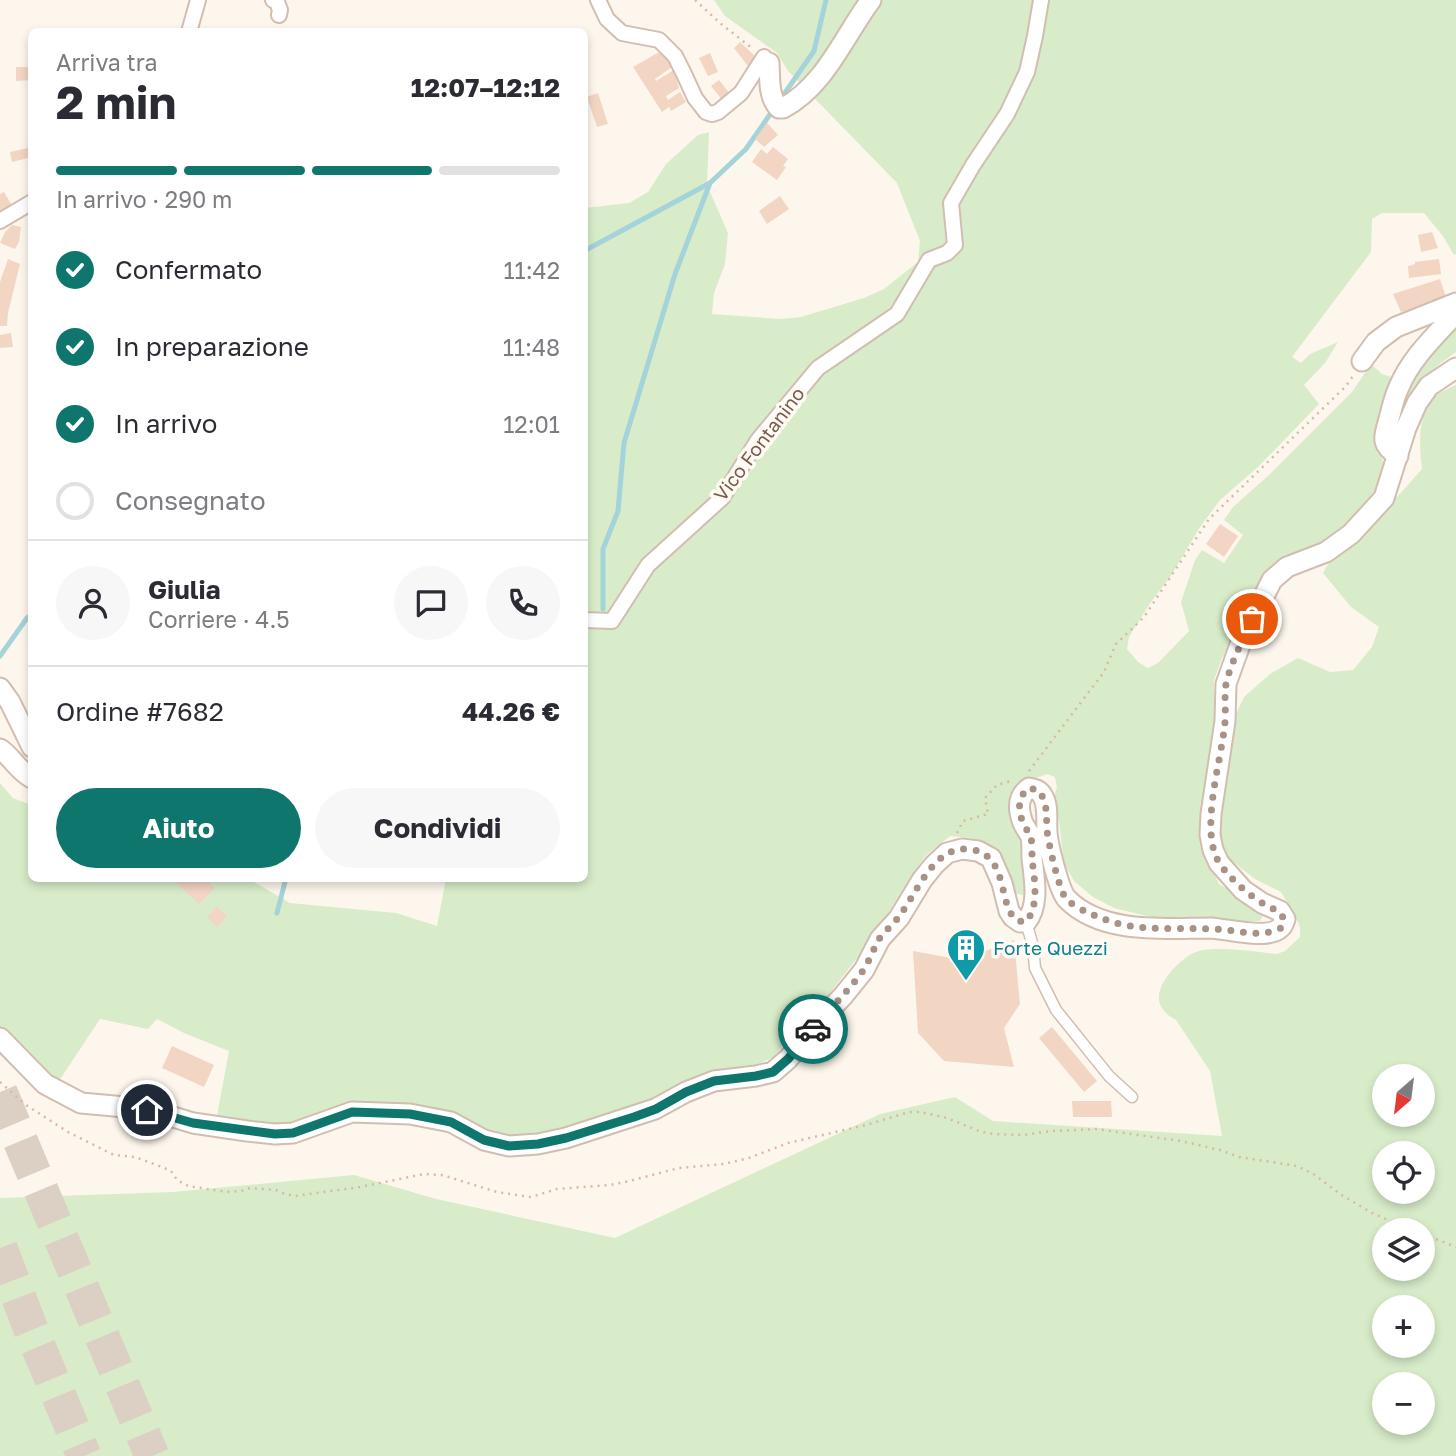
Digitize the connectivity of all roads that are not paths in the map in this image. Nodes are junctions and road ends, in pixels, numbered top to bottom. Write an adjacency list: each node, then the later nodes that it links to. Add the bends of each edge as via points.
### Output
1 (198, 0): 7 (street)
2 (273, 0): 6 (street)
3 (598, 0): 8 (street, via 607,19 622,33 659,40 675,56 706,112 718,112 741,93)
4 (871, 0): 8 (street, via 832,61 787,106 776,103)
5 (1041, 0): 16 (street, Vico Fontanino, via 1027,72 1007,114 951,203 955,245 929,260 897,313 818,368 758,440 722,498 648,565 612,621)
6 (279, 15)
7 (190, 28)
8 (767, 60)
9 (28, 204): 10 (street)
10 (0, 221)
11 (1456, 303): 13 (street, via 1396,327 1376,342)
12 (1456, 313): 15 (street, via 1415,359 1398,388 1385,443)
13 (1362, 361)
14 (1456, 368): 15 (street, via 1429,386 1417,403)
15 (1398, 456): 21 (street, via 1384,498 1351,534 1326,552 1287,567 1272,580 1226,684 1211,843 1219,863 1243,890 1280,911 1284,919 1281,928 1253,934 1210,928 1147,929 1099,918 1079,908 1060,887 1043,796 1029,788 1020,797 1019,807 1031,835 1035,887)
16 (588, 620)
17 (0, 688): 18 (street)
18 (28, 739)
19 (0, 749): 20 (street)
20 (28, 777)
21 (1026, 922): 22 (street, via 1009,911 991,858 962,849 947,853 880,939 864,970 773,1072 714,1081 634,1117 538,1144 509,1146 484,1140 451,1122 410,1114 352,1112 293,1133 275,1134 193,1123 147,1110 81,1103 46,1084); 23 (lane, via 1035,968 1056,1010 1109,1076)
22 (0, 1038)
23 (1132, 1097)

